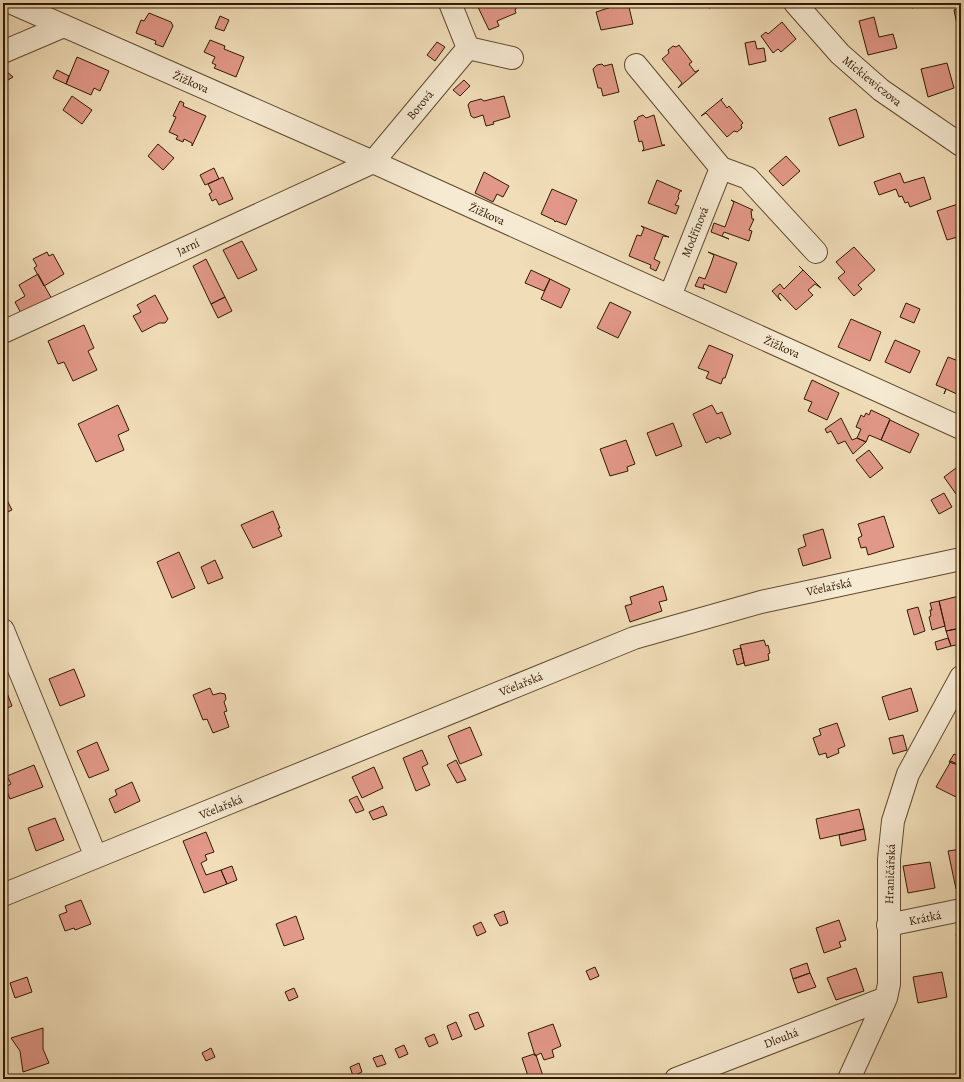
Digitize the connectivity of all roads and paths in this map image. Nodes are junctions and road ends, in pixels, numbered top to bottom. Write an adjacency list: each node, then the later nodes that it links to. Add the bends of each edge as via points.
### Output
1 (12, 3): 4 (street, Žižkova)
2 (450, 3): 5 (street)
3 (795, 3): 9 (street, Mickiewiczova, via 840,54 881,90)
4 (64, 26): 6 (street); 10 (street, Žižkova)
5 (468, 48): 7 (street); 10 (street, Borová)
6 (3, 52)
7 (512, 58)
8 (636, 65): 11 (street)
9 (961, 145)
10 (373, 162): 13 (street, Žižkova); 14 (street, Jarní)
11 (721, 168): 12 (street, via 748,178); 13 (street, Modřínová)
12 (816, 252)
13 (670, 296): 15 (street, Žižkova)
14 (3, 332)
15 (961, 428)
16 (961, 559): 19 (street, Včelařská, via 761,602 634,638)
17 (3, 630): 19 (street)
18 (961, 677): 22 (street, Hraničářská, via 908,774 892,821)
19 (96, 857): 20 (street, Včelařská)
20 (3, 895)
21 (961, 910): 22 (street, Krátká)
22 (888, 925): 23 (street, Hraničářská, via 889,984)
23 (886, 998): 24 (street, Dlouhá); 25 (street, Hraničářská)
24 (676, 1079)
25 (849, 1079)

